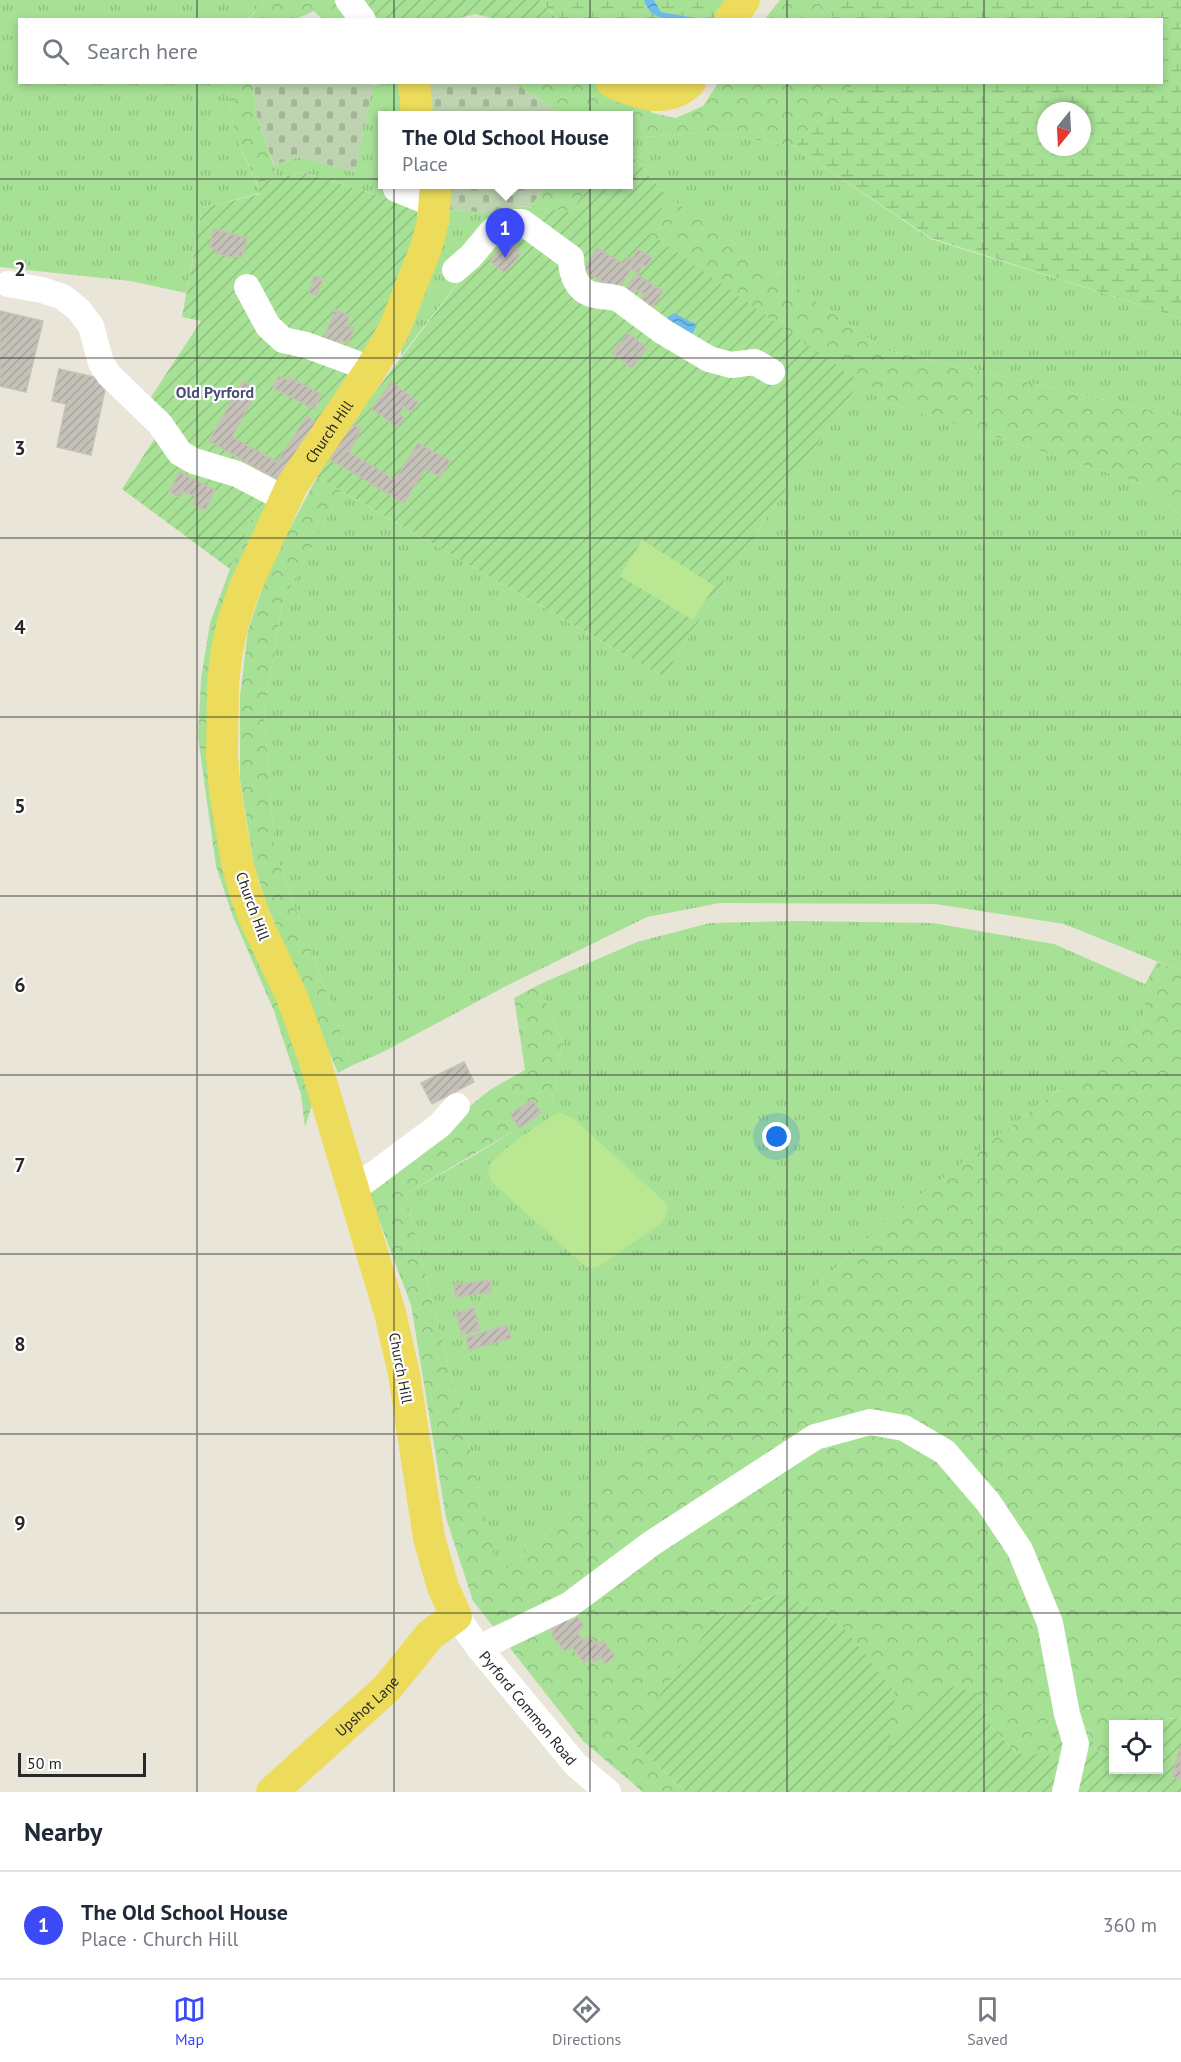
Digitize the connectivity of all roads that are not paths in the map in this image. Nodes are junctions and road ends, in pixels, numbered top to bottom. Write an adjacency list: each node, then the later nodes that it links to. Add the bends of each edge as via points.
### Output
1 (348, 0): 3 (street)
2 (744, 0): 4 (main road)
3 (362, 18)
4 (731, 18)
5 (414, 84): 8 (main road)
6 (616, 84): 7 (main road, via 658,97)
7 (682, 88)
8 (417, 111)
9 (396, 189): 10 (street)
10 (434, 194): 14 (main road, Church Hill, via 434,221 427,245 405,306)
11 (455, 270): 15 (street, via 498,226 522,222 571,258 576,282 583,291 619,299 709,359 731,365 755,362)
12 (8, 284): 16 (street, via 52,293 80,310 91,326 101,363 109,375 160,424 180,453 237,474)
13 (247, 287): 14 (street, via 268,326 283,340)
14 (371, 369): 16 (main road, Church Hill)
15 (772, 372)
16 (285, 499): 18 (main road, Church Hill, via 244,590 226,656 222,719 225,791 244,889 292,997)
17 (457, 1106): 18 (street, via 440,1125)
18 (353, 1190): 19 (main road, Church Hill, via 399,1354 429,1538 442,1587)
19 (456, 1616): 20 (street, Pyrford Common Road); 21 (main road, Upshot Lane, via 430,1635 387,1688)
20 (480, 1648): 22 (street, Pyrford Common Road, via 576,1765); 23 (street, via 569,1605 652,1543 815,1437 870,1422 904,1428 945,1452 988,1502 1020,1550 1050,1623 1067,1714 1077,1744)
21 (272, 1792)
22 (608, 1792)
23 (1067, 1792)

